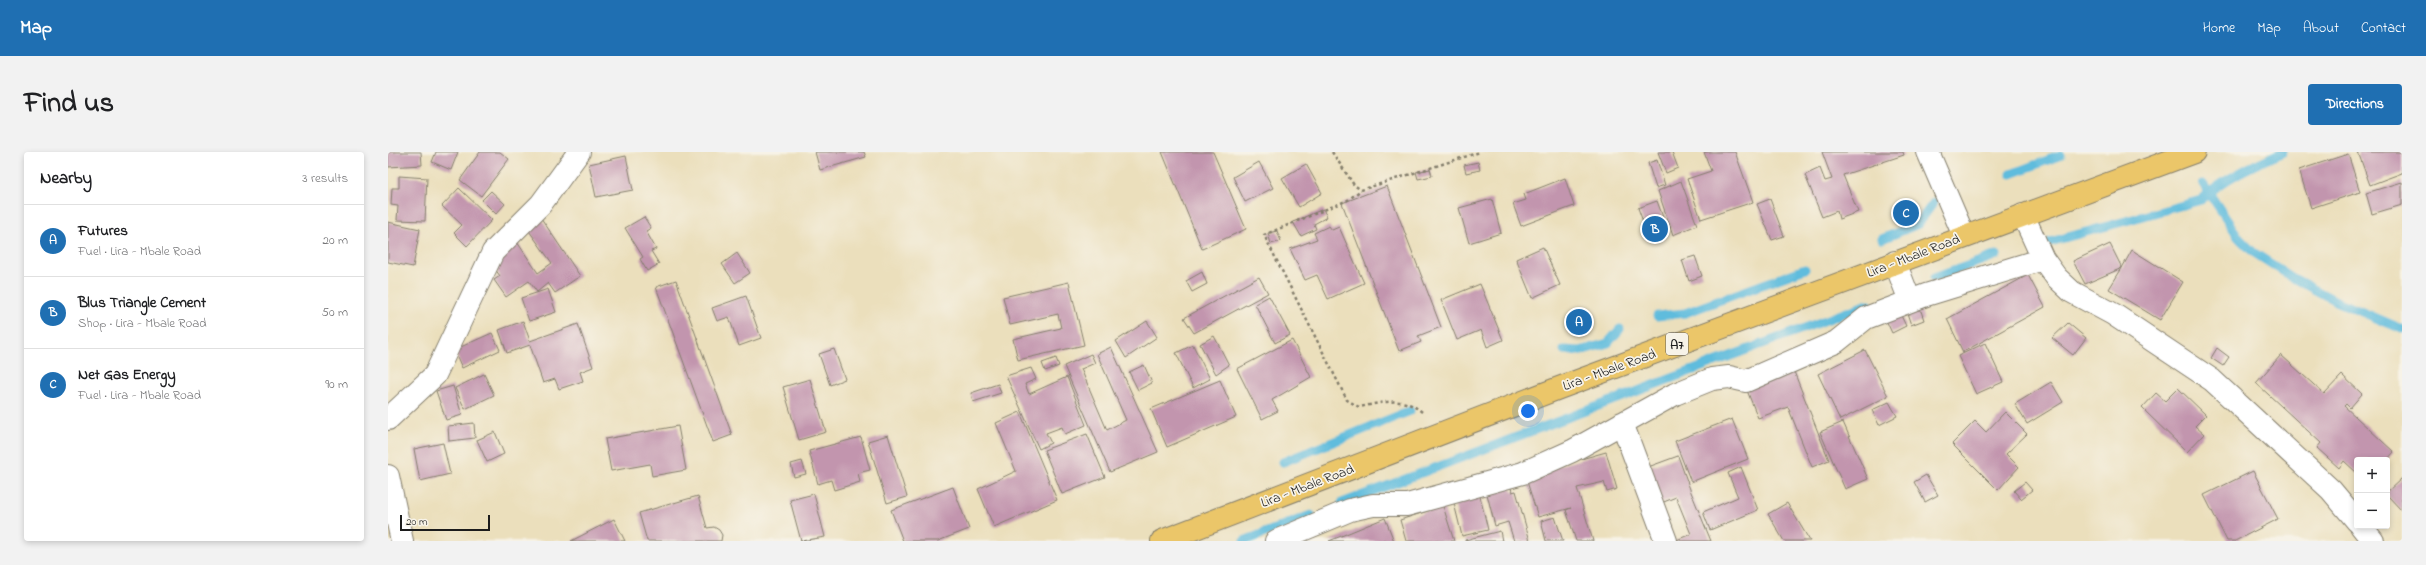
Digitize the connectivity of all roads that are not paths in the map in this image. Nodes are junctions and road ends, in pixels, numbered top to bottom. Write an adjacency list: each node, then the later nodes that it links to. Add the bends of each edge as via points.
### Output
1 (579, 152): 9 (street, via 542,204 493,252 435,375)
2 (1928, 152): 5 (street)
3 (2194, 152): 4 (main road, Lira - Mbale Road / A7)
4 (2023, 215): 5 (main road, Lira - Mbale Road / A7); 6 (street)
5 (1964, 236): 7 (main road, Lira - Mbale Road / A7)
6 (2043, 259): 8 (street); 12 (street, via 2056,277 2072,292 2113,314 2212,380 2331,490)
7 (1895, 262): 8 (street); 15 (main road, Lira - Mbale Road / A7)
8 (1910, 301): 10 (street, via 1866,318 1836,342 1780,368 1746,381 1729,377 1712,379 1675,394)
9 (388, 419)
10 (1622, 422): 16 (street, via 1572,451 1523,473 1407,505 1373,505 1350,510); 17 (street)
11 (388, 476): 14 (street)
12 (2354, 517)
13 (2363, 529): 18 (street)
14 (402, 541)
15 (1162, 541)
16 (1276, 541)
17 (1666, 541)
18 (2373, 541)

